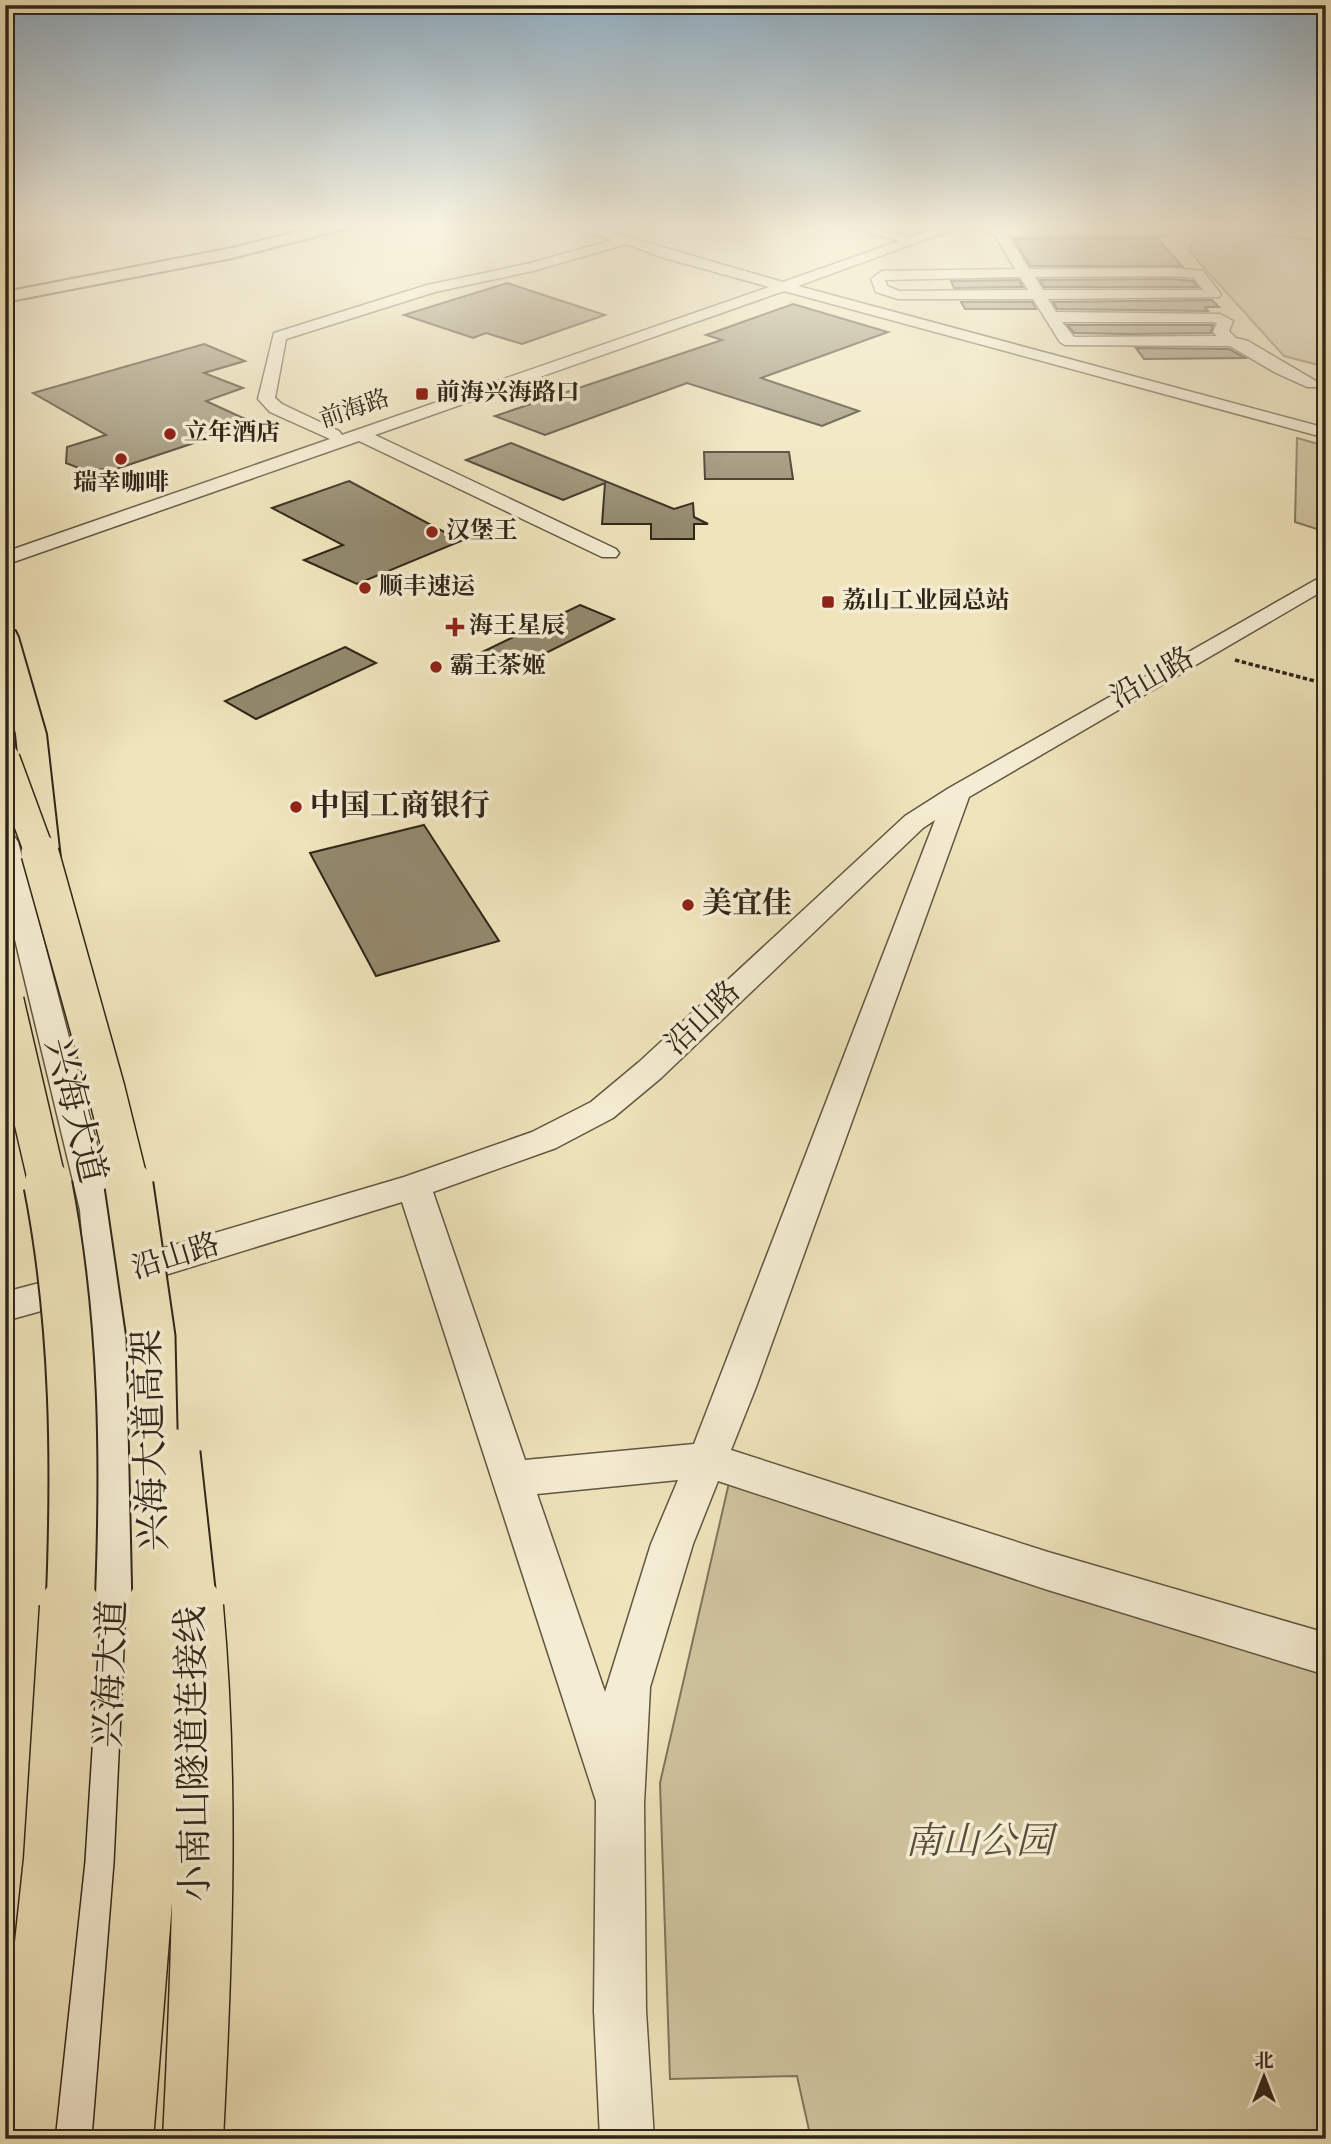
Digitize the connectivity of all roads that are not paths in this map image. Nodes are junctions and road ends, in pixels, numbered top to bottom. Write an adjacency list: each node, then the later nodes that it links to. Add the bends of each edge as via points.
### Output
1 (311, 325): 12 (street, via 279,335 266,399)
2 (658, 325): 12 (street, 前海路)
3 (665, 325): 13 (street, 前海路)
4 (927, 325): 9 (street)
5 (1059, 325): 8 (street)
6 (1224, 325): 7 (street, via 1221,332)
7 (1231, 341): 8 (street); 10 (street)
8 (1071, 342): 9 (street)
9 (1043, 355): 11 (street)
10 (1313, 384)
11 (1326, 433)
12 (333, 435): 14 (street, 前海路)
13 (360, 435): 15 (street); 16 (street, 前海路)
14 (5, 549)
15 (609, 553)
16 (5, 559)
17 (1326, 580): 20 (street, 沿山路)
18 (5, 637): 22 (main road, bridge, via 31,734)
19 (5, 759): 22 (main road, 兴海大道高架, bridge)
20 (958, 793): 24 (street, 沿山路, via 884,848 602,1110 544,1140); 27 (street)
21 (5, 842): 25 (street, 兴海大道, via 97,1210)
22 (45, 867): 25 (main road, 兴海大道高架, bridge, via 131,1192)
23 (5, 1001): 31 (main road, bridge, via 36,1119 53,1210 72,1391 74,1509 60,1788)
24 (414, 1186): 25 (street, 沿山路); 28 (street)
25 (123, 1264): 26 (street, 沿山路); 32 (street, 兴海大道, via 114,1379 115,1662 109,1795); 33 (main road, 兴海大道高架, bridge, via 151,1337 158,1592 145,1864); 34 (main road, 小南山隧道连接线, bridge, via 185,1509 195,1625 200,1899)
26 (5, 1307)
27 (707, 1460): 28 (street); 29 (street, via 1048,1571); 30 (street, via 672,1544 628,1687)
28 (511, 1479): 30 (street)
29 (1326, 1654)
30 (620, 1804): 35 (street, via 620,2011)
31 (24, 2139)
32 (71, 2139)
33 (122, 2139)
34 (193, 2139)
35 (627, 2139)

